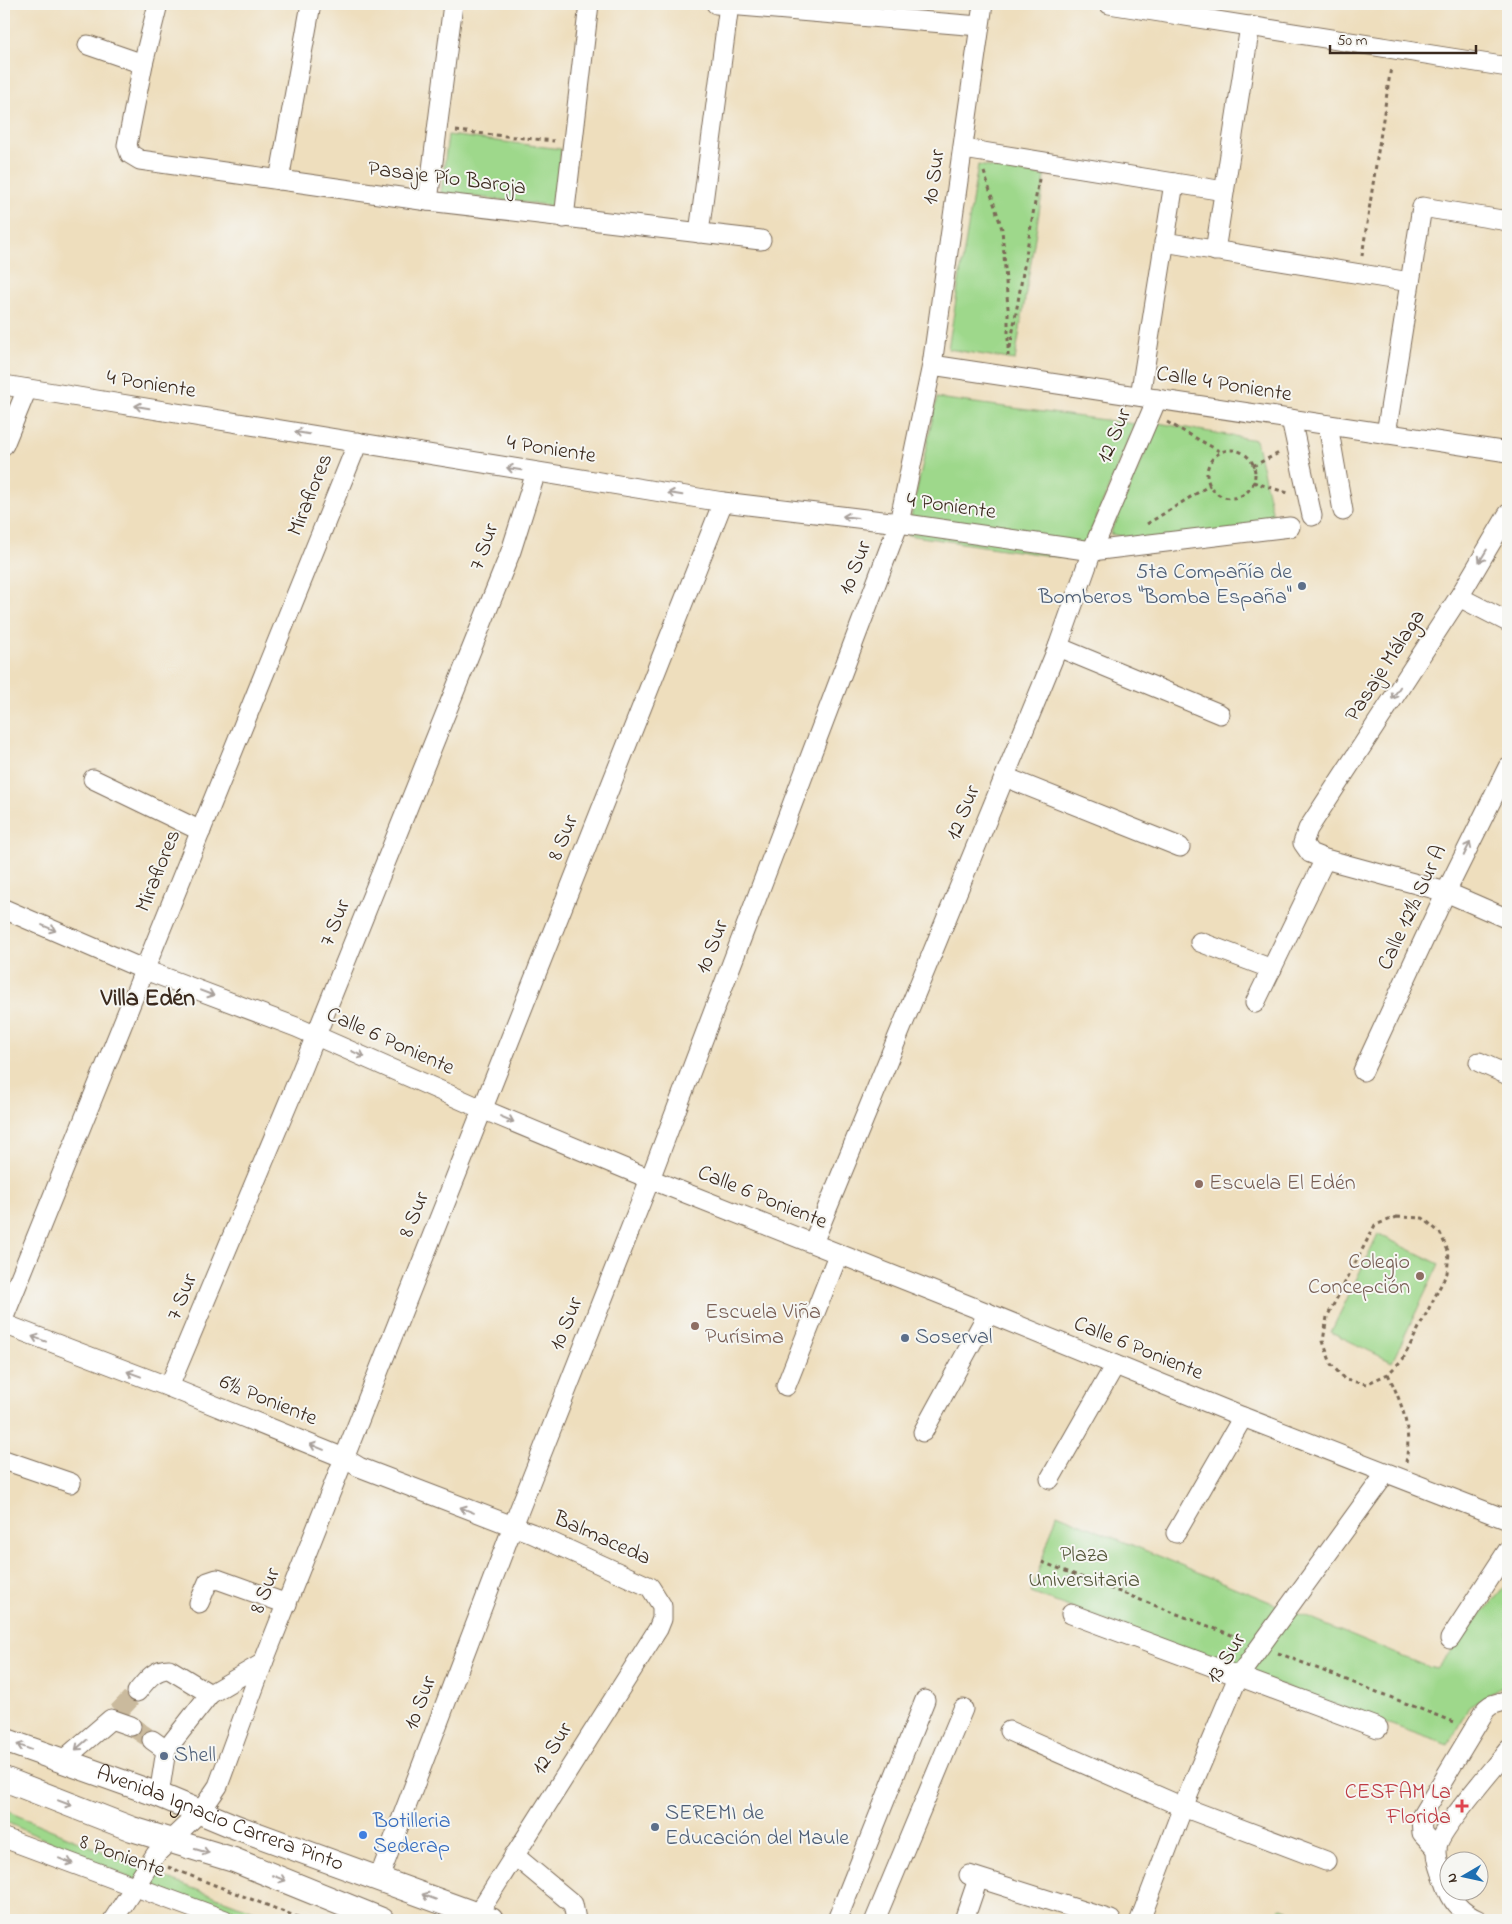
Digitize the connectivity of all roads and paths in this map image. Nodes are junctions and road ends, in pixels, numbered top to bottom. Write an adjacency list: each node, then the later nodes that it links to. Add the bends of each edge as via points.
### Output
1 (158, 4): 13 (street)
2 (310, 4): 19 (street)
3 (453, 4): 15 (street)
4 (589, 4): 16 (street)
5 (722, 4): 9 (street); 25 (street)
6 (983, 4): 9 (street, 10 Sur)
7 (1109, 4): 8 (street)
8 (1156, 7): 10 (street)
9 (979, 26): 17 (street, 10 Sur)
10 (1250, 26): 12 (street); 21 (street)
11 (88, 45): 13 (street)
12 (1394, 49): 14 (street); 29 (path)
13 (143, 64): 19 (street, Pasaje Pío Baroja, via 127,145 130,154 140,160)
14 (1508, 67)
15 (438, 129): 16 (path); 22 (street)
16 (572, 143): 23 (street)
17 (964, 149): 18 (street); 18 (path, via 987,175 1002,229 1008,356); 31 (street, 10 Sur)
18 (1042, 162): 20 (street)
19 (279, 180): 22 (street, Pasaje Pío Baroja)
20 (1174, 183): 21 (street); 27 (street, 12 Sur)
21 (1224, 191): 28 (street)
22 (428, 201): 23 (street, Pasaje Pío Baroja)
23 (564, 218): 25 (street, Pasaje Pío Baroja)
24 (1508, 221): 30 (street, via 1422,208)
25 (699, 233): 26 (street, Pasaje Pío Baroja)
26 (760, 240)
27 (1164, 242): 28 (street); 34 (street, 12 Sur)
28 (1214, 251): 29 (street)
29 (1359, 274): 30 (street)
30 (1410, 282): 37 (street)
31 (932, 365): 34 (street, Calle 4 Poniente); 51 (street, 10 Sur)
32 (4, 385): 33 (street, 4 Poniente)
33 (27, 389): 38 (street, 4 Poniente, one-way to 33); 39 (street)
34 (1149, 403): 35 (street, Calle 4 Poniente); 41 (path); 54 (street, 12 Sur)
35 (1291, 419): 36 (street, Calle 4 Poniente); 40 (street)
36 (1328, 425): 37 (street, Calle 4 Poniente); 49 (street)
37 (1386, 434): 42 (street, Calle 4 Poniente)
38 (358, 442): 44 (street, 4 Poniente, one-way to 38); 62 (street, Miraflores)
39 (4, 445)
40 (1295, 445): 43 (path); 48 (street)
41 (1222, 452): 43 (path, via 1229,450 1244,454); 46 (path, via 1215,456 1208,470)
42 (1508, 452)
43 (1253, 466): 45 (path)
44 (536, 472): 47 (street, 4 Poniente, one-way to 44); 72 (street, 7 Sur, via 511,551)
45 (1253, 482): 46 (path, via 1236,497 1220,495); 48 (path)
46 (1210, 485): 52 (path)
47 (723, 502): 51 (street, 4 Poniente, one-way to 47); 76 (street, 8 Sur)
48 (1310, 507)
49 (1343, 511)
50 (1508, 514): 55 (street, Pasaje Málaga, one-way to 55)
51 (899, 523): 54 (street, 4 Poniente); 77 (street, 10 Sur)
52 (1142, 527)
53 (1290, 527): 54 (street, 4 Poniente)
54 (1092, 551): 57 (street, 12 Sur)
55 (1459, 597): 56 (street); 64 (street, Pasaje Málaga, one-way to 64, via 1308,829 1304,843 1310,853)
56 (1508, 622)
57 (1058, 647): 58 (street); 60 (street, 12 Sur)
58 (1220, 714)
59 (1508, 767): 65 (street, Calle 12½ Sur A, one-way to 59)
60 (1005, 777): 63 (street); 78 (street, 12 Sur)
61 (92, 779): 62 (street)
62 (201, 831): 69 (street, Miraflores)
63 (1180, 847)
64 (1325, 859): 65 (street); 70 (street)
65 (1446, 892): 67 (street); 74 (street, Calle 12½ Sur A)
66 (4, 910): 69 (street, Calle 6 Poniente, one-way to 69)
67 (1508, 919)
68 (1200, 942): 70 (street)
69 (145, 970): 72 (street, Calle 6 Poniente, one-way to 72); 81 (street, Miraflores)
70 (1272, 970): 71 (street)
71 (1254, 1003)
72 (315, 1036): 76 (street, Calle 6 Poniente, one-way to 76); 86 (street, 7 Sur)
73 (1479, 1062): 75 (street)
74 (1362, 1071)
75 (1508, 1075)
76 (482, 1109): 77 (street, Calle 6 Poniente, one-way to 77); 89 (street, 8 Sur)
77 (650, 1179): 78 (street, Calle 6 Poniente); 96 (street, 10 Sur)
78 (813, 1243): 79 (street, Calle 6 Poniente)
79 (838, 1255): 80 (street, Calle 6 Poniente); 85 (street)
80 (988, 1313): 83 (street, Calle 6 Poniente); 88 (street)
81 (4, 1317)
82 (4, 1324): 86 (street, 6½ Poniente, one-way to 82)
83 (1115, 1365): 87 (street, Calle 6 Poniente); 92 (street)
84 (1388, 1374): 84 (path, via 1366,1384 1345,1380 1331,1364 1323,1342 1327,1317 1375,1225 1397,1217 1423,1218 1440,1233 1448,1253 1447,1273 1403,1359); 93 (path, via 1404,1407 1408,1425 1409,1446)
85 (786, 1386)
86 (169, 1387): 89 (street, 6½ Poniente, one-way to 86)
87 (1242, 1416): 91 (street, Calle 6 Poniente); 97 (street)
88 (923, 1432)
89 (344, 1458): 96 (street, 6½ Poniente, one-way to 89, via 359,1467); 101 (street, 8 Sur)
90 (4, 1460): 94 (street)
91 (1386, 1473): 93 (street, Calle 6 Poniente); 105 (street, 13 Sur)
92 (1050, 1479)
93 (1403, 1480): 95 (street, Calle 6 Poniente)
94 (71, 1483)
95 (1508, 1520)
96 (513, 1526): 102 (street, Balmaceda, via 650,1587); 129 (street, 10 Sur)
97 (1176, 1533)
98 (1508, 1550): 104 (street)
99 (1042, 1562): 105 (path)
100 (199, 1603): 101 (street, via 208,1582 216,1579)
101 (287, 1604): 106 (street, 8 Sur)
102 (662, 1606): 127 (street, 12 Sur, via 658,1629)
103 (1071, 1614): 107 (street)
104 (1450, 1639)
105 (1262, 1647): 107 (street, 13 Sur); 114 (path)
106 (263, 1663): 109 (street); 123 (street, 8 Sur, via 218,1786)
107 (1238, 1677): 115 (street); 122 (street, 13 Sur)
108 (136, 1692): 109 (street, via 153,1674 169,1669)
109 (210, 1694): 121 (street, via 159,1745)
110 (925, 1700): 136 (street)
111 (1508, 1700): 126 (street, via 1486,1709 1420,1816 1422,1833)
112 (963, 1709): 137 (street)
113 (120, 1719): 119 (street, one-way to 119)
114 (1460, 1724)
115 (1378, 1728)
116 (1009, 1731): 122 (street)
117 (4, 1740): 119 (main road, Avenida Ignacio Carrera Pinto, one-way to 117)
118 (1508, 1750): 126 (street, via 1445,1831)
119 (62, 1761): 121 (main road, Avenida Ignacio Carrera Pinto)
120 (4, 1779): 125 (main road, Avenida Ignacio Carrera Pinto, one-way to 125)
121 (159, 1795): 123 (main road, Avenida Ignacio Carrera Pinto)
122 (1183, 1807): 128 (street); 140 (street, 13 Sur)
123 (202, 1811): 125 (street, 8 Sur); 129 (main road, Avenida Ignacio Carrera Pinto, via 231,1825)
124 (4, 1838): 130 (street, 8 Poniente, one-way to 130)
125 (170, 1842): 130 (street, 8 Sur, via 156,1854); 134 (main road, Avenida Ignacio Carrera Pinto, one-way to 134, via 234,1860)
126 (1437, 1849): 141 (street, via 1452,1901)
127 (514, 1855): 131 (street, 12 Sur); 135 (street, via 573,1904)
128 (1326, 1861)
129 (379, 1878): 131 (main road, Avenida Ignacio Carrera Pinto, one-way to 129)
130 (134, 1888): 132 (street, 8 Sur); 133 (street, 8 Poniente)
131 (484, 1918)
132 (113, 1920)
133 (225, 1920)
134 (382, 1920)
135 (576, 1920)
136 (837, 1920)
137 (875, 1920)
138 (964, 1920): 139 (street, via 974,1877)
139 (1111, 1920)
140 (1140, 1920)
141 (1478, 1920)

